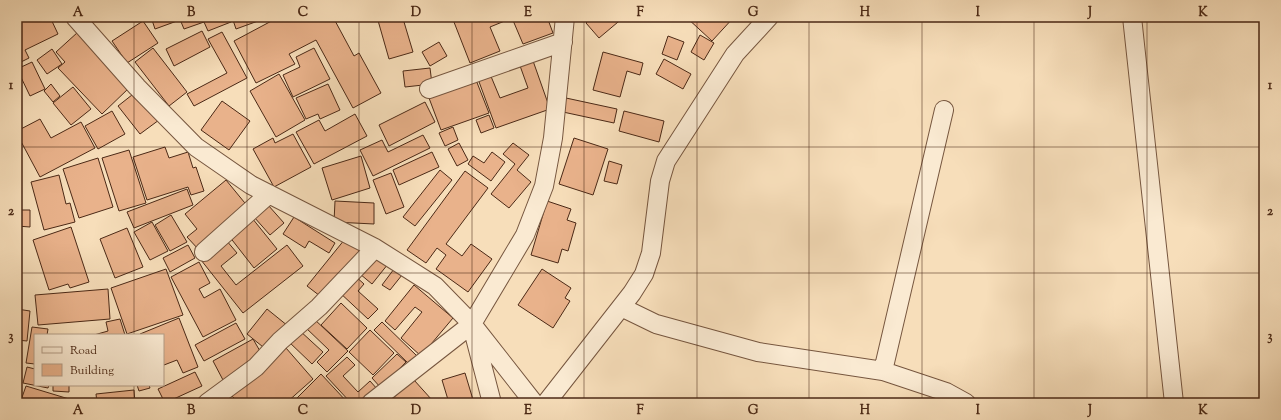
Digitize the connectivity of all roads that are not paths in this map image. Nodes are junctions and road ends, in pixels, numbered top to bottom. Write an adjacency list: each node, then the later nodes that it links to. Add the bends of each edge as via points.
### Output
1 (75, 17): 8 (street, via 137,87 196,147 251,185)
2 (565, 17): 5 (street)
3 (769, 17): 11 (street, via 735,54 666,161 660,181 650,253 644,274)
4 (1132, 17): 20 (street)
5 (563, 42): 6 (street); 12 (street, via 553,138 544,186 525,235)
6 (429, 89)
7 (944, 110): 13 (street)
8 (269, 194): 9 (street); 10 (street)
9 (375, 248): 12 (street, via 435,286); 14 (street, via 319,307 280,340 256,367)
10 (204, 252)
11 (621, 307): 13 (street, via 656,324 758,352); 18 (street)
12 (472, 324): 15 (street); 16 (street); 17 (street)
13 (883, 371): 19 (street, via 946,392)
14 (207, 403)
15 (371, 403)
16 (492, 403)
17 (534, 403)
18 (546, 403)
19 (966, 403)
20 (1174, 403)

